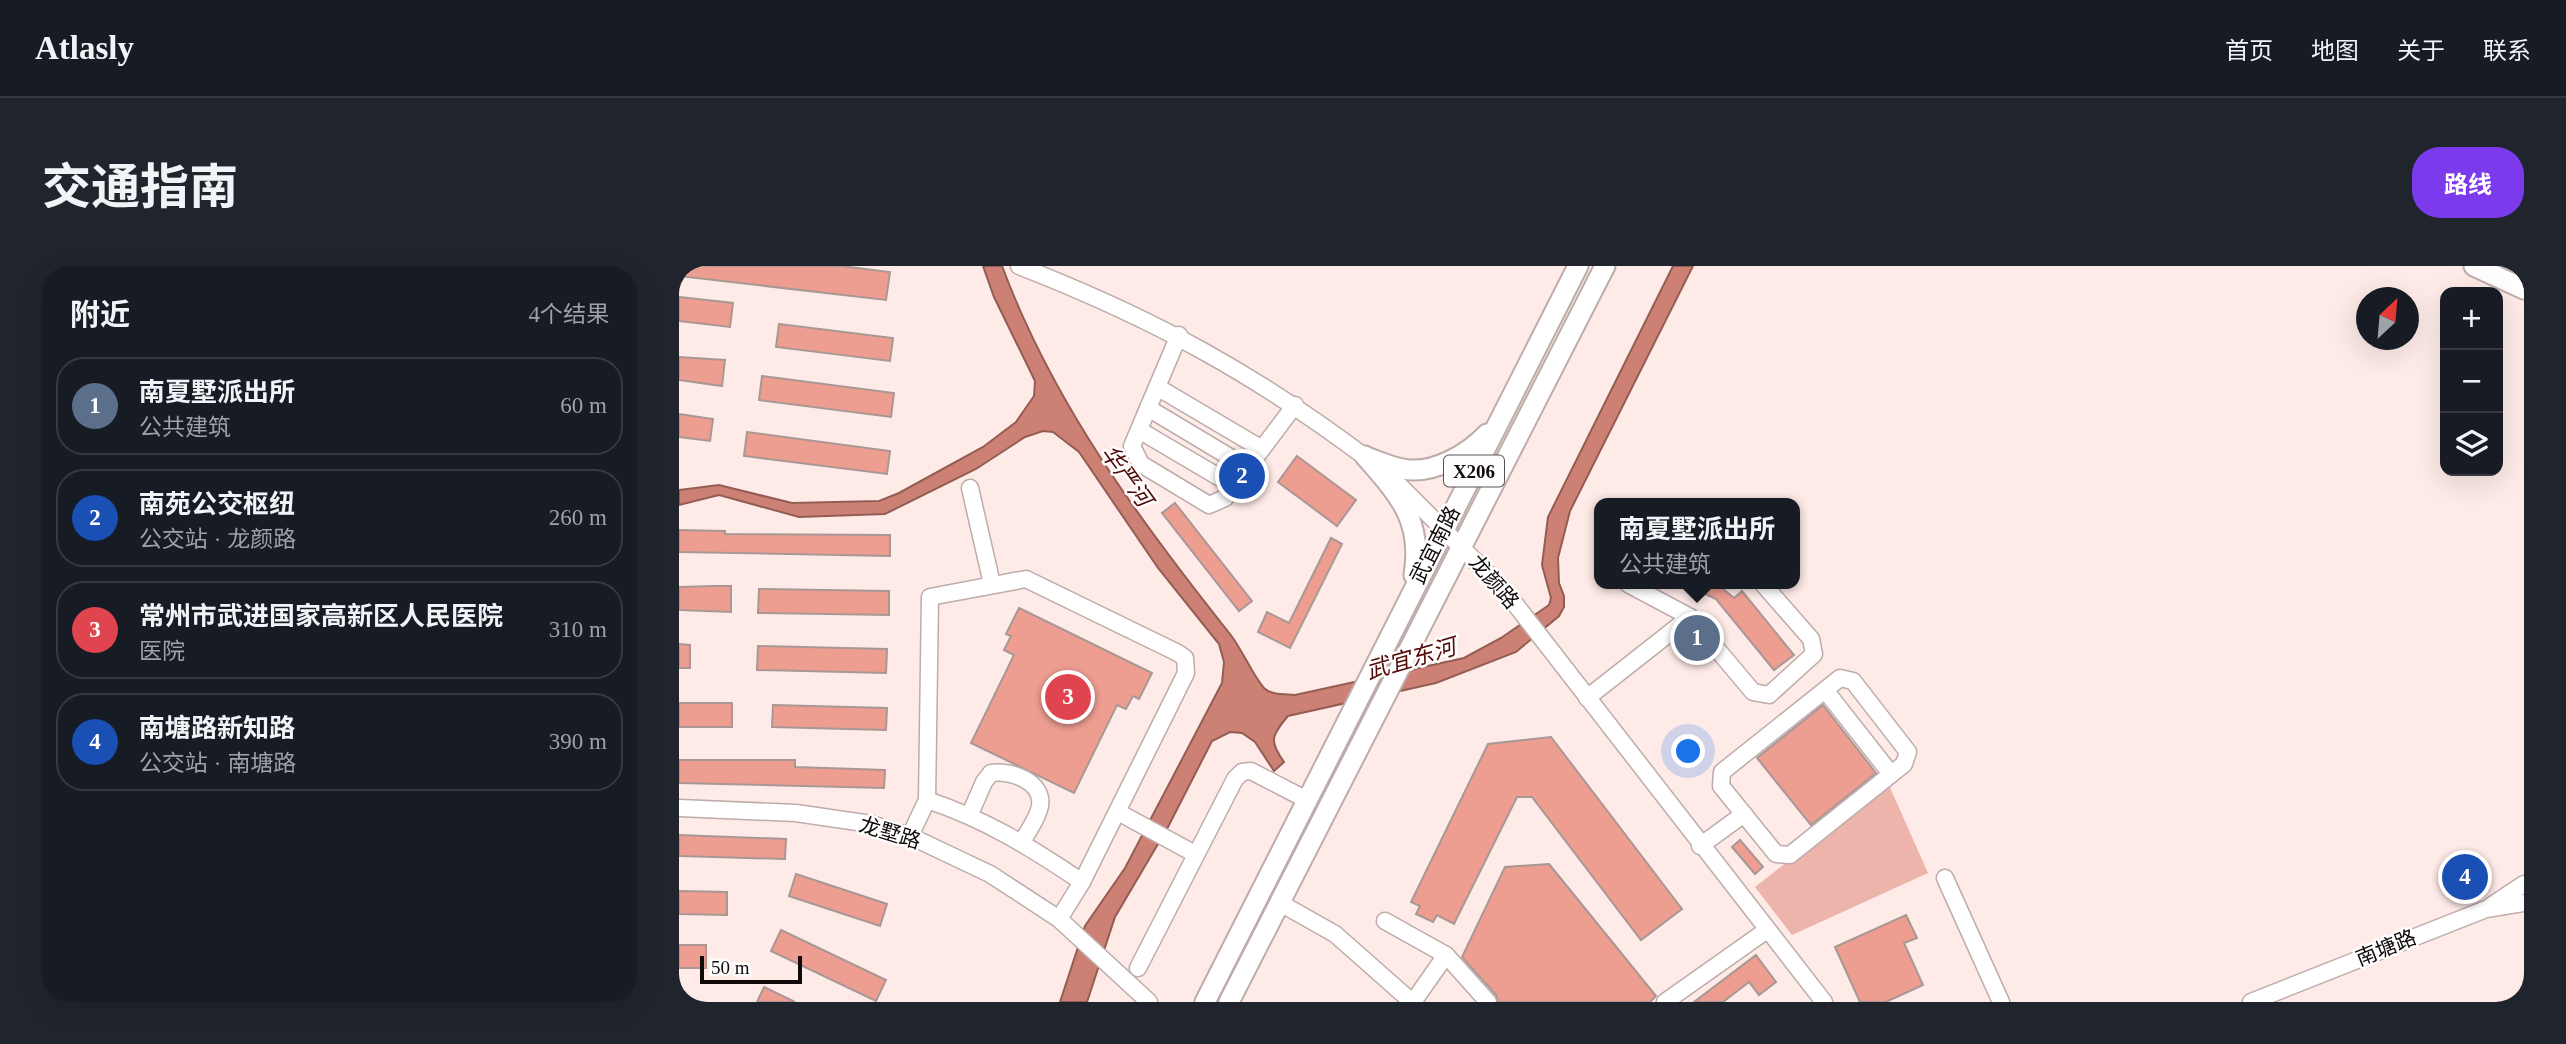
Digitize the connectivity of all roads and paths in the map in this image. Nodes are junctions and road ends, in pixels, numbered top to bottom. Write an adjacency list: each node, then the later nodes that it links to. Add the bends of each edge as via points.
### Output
1 (1019, 266): 6 (street, 龙颜路)
2 (1578, 266): 10 (main road, 武宜南路 / X206)
3 (1605, 266): 18 (main road, 武宜南路 / X206)
4 (2474, 266): 5 (main road)
5 (2524, 289)
6 (1179, 335): 7 (street); 8 (street, 龙颜路)
7 (1157, 387): 9 (street); 12 (street)
8 (1295, 405): 12 (street); 13 (street, 龙颜路)
9 (1148, 408): 11 (street); 14 (street)
10 (1498, 423): 13 (main road, via 1472,449 1427,468 1404,470); 17 (main road, 武宜南路 / X206)
11 (1139, 430): 15 (street); 15 (street, via 1132,446 1141,464 1209,505 1225,498)
12 (1262, 449): 14 (street)
13 (1364, 456): 17 (street, 龙颜路); 22 (main road, via 1397,493 1413,523 1418,552)
14 (1248, 468): 15 (street)
15 (1234, 486)
16 (970, 488): 19 (street)
17 (1444, 527): 18 (street, 龙颜路); 22 (main road, 武宜南路 / X206)
18 (1462, 545): 25 (street, 龙颜路, via 1519,609); 40 (main road, 武宜南路 / X206)
19 (992, 584): 27 (street, via 930,597); 30 (street, via 1026,579 1185,658 1186,673)
20 (1637, 589): 23 (street)
21 (1767, 589): 23 (street, via 1811,639 1814,654 1769,695 1753,692)
22 (1412, 592): 28 (main road, 武宜南路 / X206)
23 (1690, 617): 25 (street)
24 (1825, 690): 26 (street); 26 (street, via 1840,678 1853,681 1908,752 1904,764); 32 (street, via 1722,772 1721,786)
25 (1587, 698): 35 (street, 龙颜路)
26 (1891, 774): 32 (street, via 1790,855 1776,854)
27 (927, 800): 31 (street); 33 (street)
28 (1307, 800): 36 (street, via 1251,771 1242,772); 49 (main road, X206)
29 (679, 808): 33 (street, 龙墅路, via 796,813 871,824)
30 (1118, 813): 36 (street); 38 (street)
31 (970, 814): 34 (street); 34 (street, via 991,773 1014,774 1039,796 1039,807)
32 (1744, 814): 35 (street)
33 (910, 836): 43 (street, 龙墅路, via 990,874)
34 (1022, 842): 38 (street)
35 (1700, 846): 45 (street, 龙颜路)
36 (1195, 853): 47 (street)
37 (1945, 878): 55 (street)
38 (1082, 882): 43 (street)
39 (2524, 884): 42 (street)
40 (1280, 903): 50 (main road, X206); 51 (street, via 1335,934)
41 (2524, 903): 42 (street, 南塘路)
42 (2486, 909): 56 (street, 南塘路)
43 (1059, 919): 48 (street, 龙墅路)
44 (1385, 920): 46 (street)
45 (1767, 930): 53 (street); 54 (street, 龙颜路)
46 (1446, 956): 51 (street); 52 (street)
47 (1138, 968)
48 (1149, 1002)
49 (1205, 1002)
50 (1230, 1002)
51 (1412, 1002)
52 (1488, 1002)
53 (1665, 1002)
54 (1825, 1002)
55 (2001, 1002)
56 (2251, 1002)

